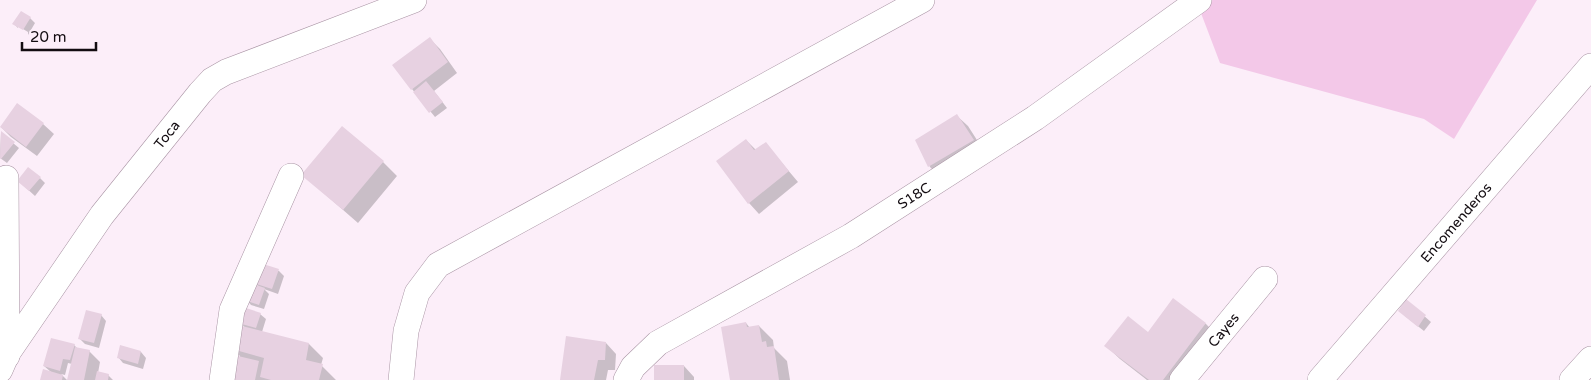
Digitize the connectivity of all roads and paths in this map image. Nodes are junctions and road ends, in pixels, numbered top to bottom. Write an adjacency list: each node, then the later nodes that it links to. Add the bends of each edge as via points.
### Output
1 (414, 0): 9 (street, Toca, via 212,80 102,216)
2 (922, 0): 12 (street, via 438,265 417,292 406,331)
3 (1199, 0): 13 (street, S18C, via 1035,118 851,236 658,343 633,367)
4 (1591, 66): 15 (street, Encomenderos)
5 (291, 176): 11 (street, via 232,310)
6 (6, 178): 9 (street)
7 (1265, 279): 14 (street, Cayes)
8 (1591, 359): 16 (street)
9 (3, 362): 10 (street, via 12,374)
10 (12, 380)
11 (222, 380)
12 (401, 380)
13 (626, 380)
14 (1182, 380)
15 (1320, 380)
16 (1572, 380)

